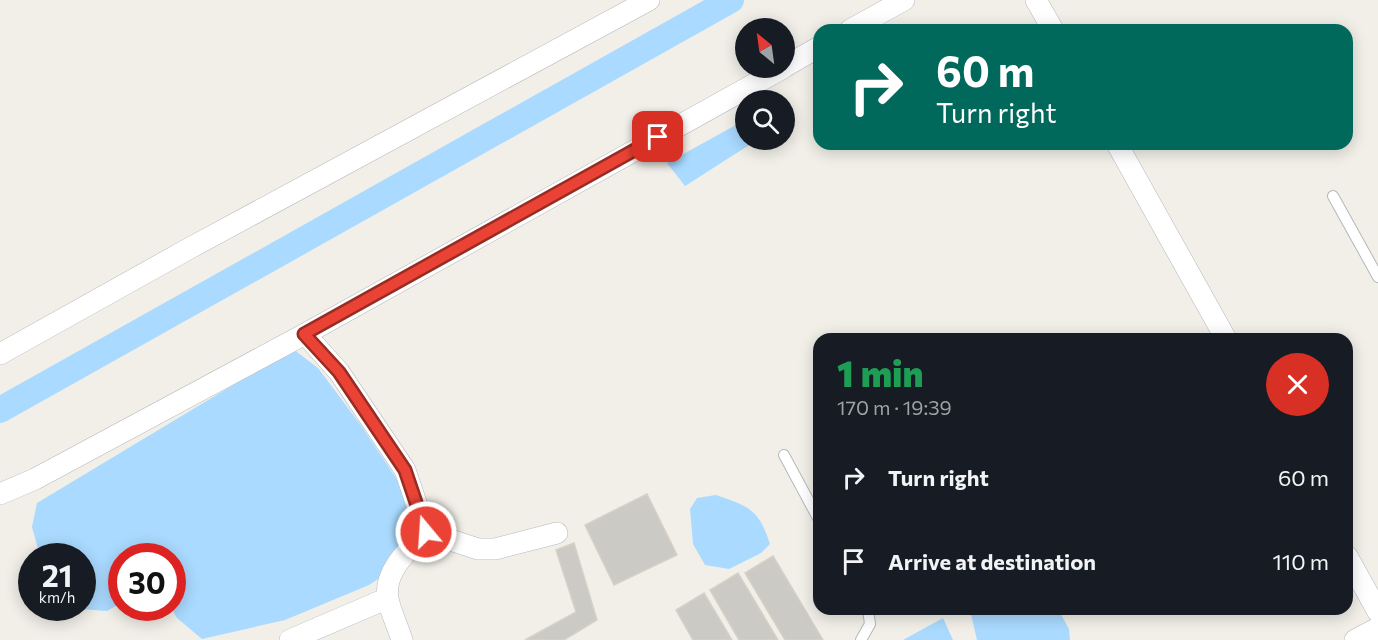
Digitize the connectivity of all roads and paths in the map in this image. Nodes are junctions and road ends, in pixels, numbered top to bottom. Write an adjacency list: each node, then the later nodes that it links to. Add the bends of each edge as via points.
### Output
1 (649, 0): 14 (street)
2 (904, 0): 4 (street)
3 (1036, 0): 5 (street)
4 (861, 24)
5 (1050, 24)
6 (813, 50): 7 (street)
7 (795, 61)
8 (764, 78): 13 (street)
9 (1120, 150): 12 (street)
10 (1334, 196): 11 (lane)
11 (1378, 277)
12 (1223, 333)
13 (304, 334): 16 (street, via 35,479); 18 (street, via 339,372 405,470)
14 (0, 354)
15 (784, 455): 17 (lane)
16 (0, 494)
17 (813, 509)
18 (426, 532): 19 (street, via 478,549 495,549); 21 (street, via 396,564 388,582)
19 (557, 533)
20 (1353, 567): 22 (street)
21 (388, 598): 25 (street); 26 (street)
22 (1378, 612)
23 (869, 615): 27 (lane, via 870,624)
24 (1378, 628): 28 (street)
25 (290, 640)
26 (402, 640)
27 (861, 640)
28 (1355, 640)

